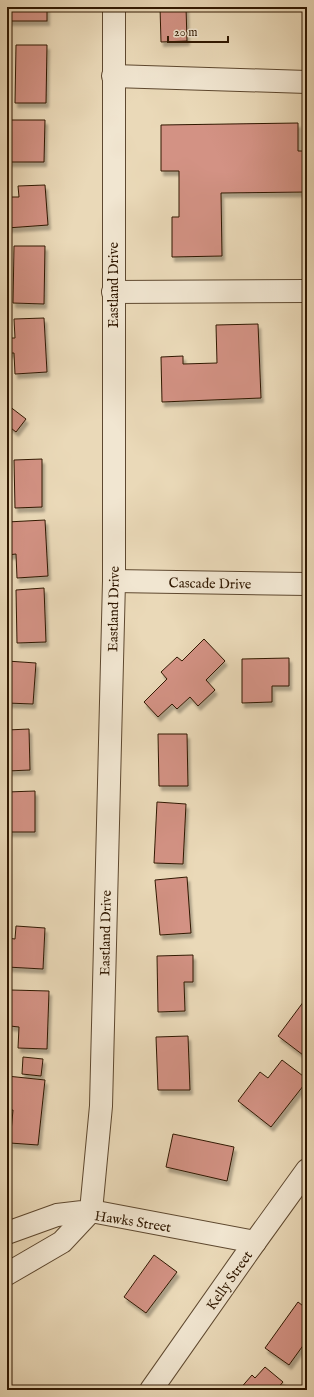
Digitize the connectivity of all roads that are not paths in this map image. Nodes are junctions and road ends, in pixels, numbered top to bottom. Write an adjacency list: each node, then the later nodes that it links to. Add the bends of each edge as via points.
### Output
1 (114, 7): 2 (street, Eastland Drive)
2 (113, 76): 3 (street); 5 (street, Eastland Drive)
3 (307, 82)
4 (307, 291): 5 (street)
5 (113, 292): 6 (street, Eastland Drive)
6 (114, 581): 7 (street, Cascade Drive); 9 (street, Eastland Drive, via 101,1106)
7 (307, 584)
8 (307, 1170): 11 (street, Kelly Street)
9 (91, 1211): 10 (street, via 57,1215); 11 (street, Hawks Street); 12 (street, Hawks Street, via 62,1242)
10 (7, 1233)
11 (255, 1242): 13 (street, Kelly Street)
12 (7, 1274)
13 (151, 1390)

